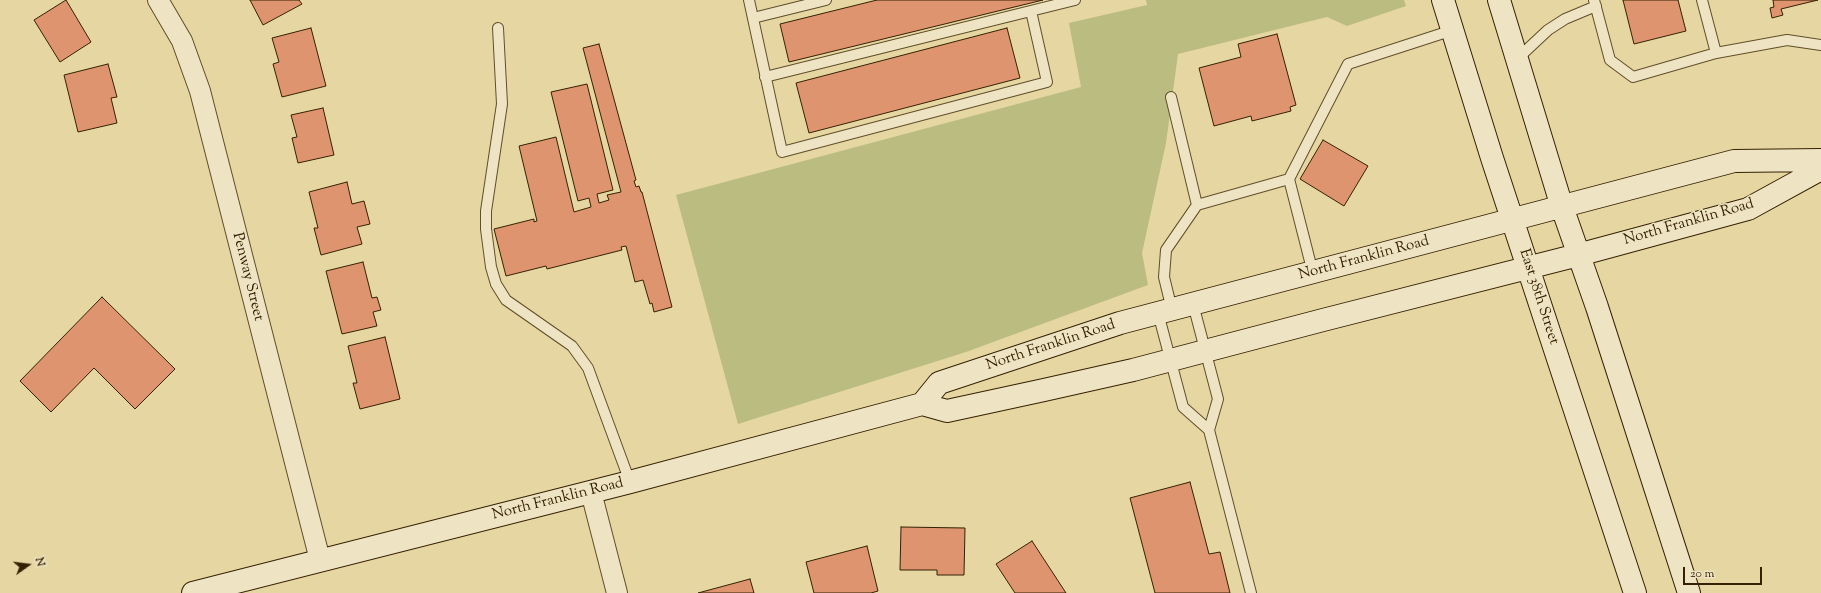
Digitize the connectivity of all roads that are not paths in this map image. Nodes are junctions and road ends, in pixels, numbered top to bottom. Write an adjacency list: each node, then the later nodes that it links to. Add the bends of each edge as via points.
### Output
1 (158, 0): 35 (street, Penway Street, via 182,41 200,91)
2 (749, 0): 10 (lane)
3 (826, 0): 10 (lane)
4 (1076, 0): 9 (lane)
5 (1443, 0): 12 (main road, East 38th Street)
6 (1499, 0): 15 (main road)
7 (1702, 0): 14 (lane)
8 (1595, 3): 14 (lane, via 1610,60 1633,76); 15 (lane, via 1548,30)
9 (1031, 11): 16 (lane); 16 (lane, via 1047,82 782,152)
10 (753, 18): 16 (lane)
11 (498, 28): 33 (lane, via 502,104 486,211 491,267 496,284 506,300 572,346 588,368)
12 (1453, 30): 20 (lane, via 1348,64); 23 (main road, East 38th Street)
13 (1821, 45): 14 (lane, via 1787,40)
14 (1716, 53)
15 (1517, 59): 22 (main road)
16 (765, 77)
17 (1171, 97): 21 (lane)
18 (1821, 160): 22 (main road, North Franklin Road, via 1734,161)
19 (1821, 169): 24 (main road, North Franklin Road, via 1748,209)
20 (1289, 179): 21 (lane); 26 (lane)
21 (1197, 205): 28 (lane, via 1166,250)
22 (1562, 207): 23 (main road, North Franklin Road); 24 (main road)
23 (1512, 219): 25 (main road, East 38th Street); 26 (main road, North Franklin Road)
24 (1578, 255): 25 (main road, North Franklin Road); 40 (main road)
25 (1528, 267): 29 (main road, North Franklin Road); 39 (main road, East 38th Street)
26 (1313, 273): 27 (main road, North Franklin Road)
27 (1193, 304): 28 (main road, North Franklin Road); 29 (lane)
28 (1165, 311): 30 (lane); 31 (main road, North Franklin Road, via 1120,323 939,383)
29 (1206, 350): 30 (main road, North Franklin Road); 32 (lane, via 1218,399)
30 (1170, 360): 31 (main road, North Franklin Road, via 947,411); 32 (lane, via 1183,407)
31 (922, 404): 33 (main road, North Franklin Road)
32 (1209, 430): 38 (lane)
33 (630, 482): 34 (main road, North Franklin Road)
34 (591, 492): 35 (main road, North Franklin Road); 37 (street)
35 (320, 560): 36 (main road, North Franklin Road)
36 (193, 593)
37 (617, 593)
38 (1251, 593)
39 (1635, 593)
40 (1689, 593)

